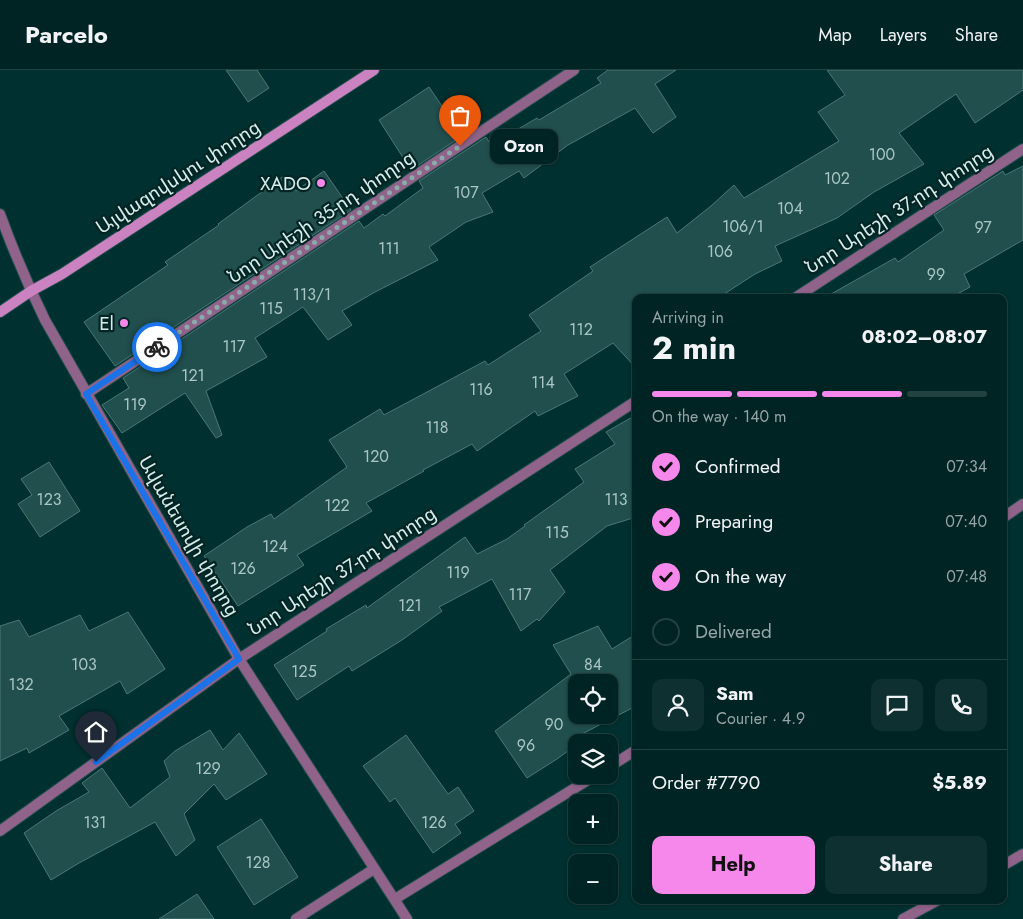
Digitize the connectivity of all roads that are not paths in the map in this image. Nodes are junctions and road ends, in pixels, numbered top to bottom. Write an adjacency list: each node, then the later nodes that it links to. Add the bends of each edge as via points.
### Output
1 (374, 70): 5 (main road, Այվազովսկու փողոց, via 70,269)
2 (574, 70): 8 (street, Նոր Արեշի 35-րդ փողոց)
3 (1023, 149): 6 (street, Նոր Արեշի 37-րդ փողոց)
4 (0, 214): 5 (street, Ավանեսովի փողոց)
5 (31, 291): 7 (main road, Այվազովսկու փողոց); 8 (street, Ավանեսովի փողոց)
6 (801, 294)
7 (0, 312)
8 (86, 394): 12 (street, Ավանեսովի փողոց)
9 (632, 403): 12 (street, Նոր Արեշի 37-րդ փողոց)
10 (1023, 504): 11 (street)
11 (1007, 515)
12 (239, 659): 16 (street, Նոր Արեշի 37-րդ փողոց); 19 (street, Ավանեսովի փողոց)
13 (632, 753): 14 (street)
14 (618, 761)
15 (581, 784): 20 (street)
16 (0, 831)
17 (1023, 854): 18 (street)
18 (1007, 863)
19 (374, 869): 20 (street, Ավանեսովի փողոց); 22 (street)
20 (395, 899): 23 (street, Ավանեսովի փողոց)
21 (931, 904): 24 (street)
22 (296, 919)
23 (407, 919)
24 (903, 919)

